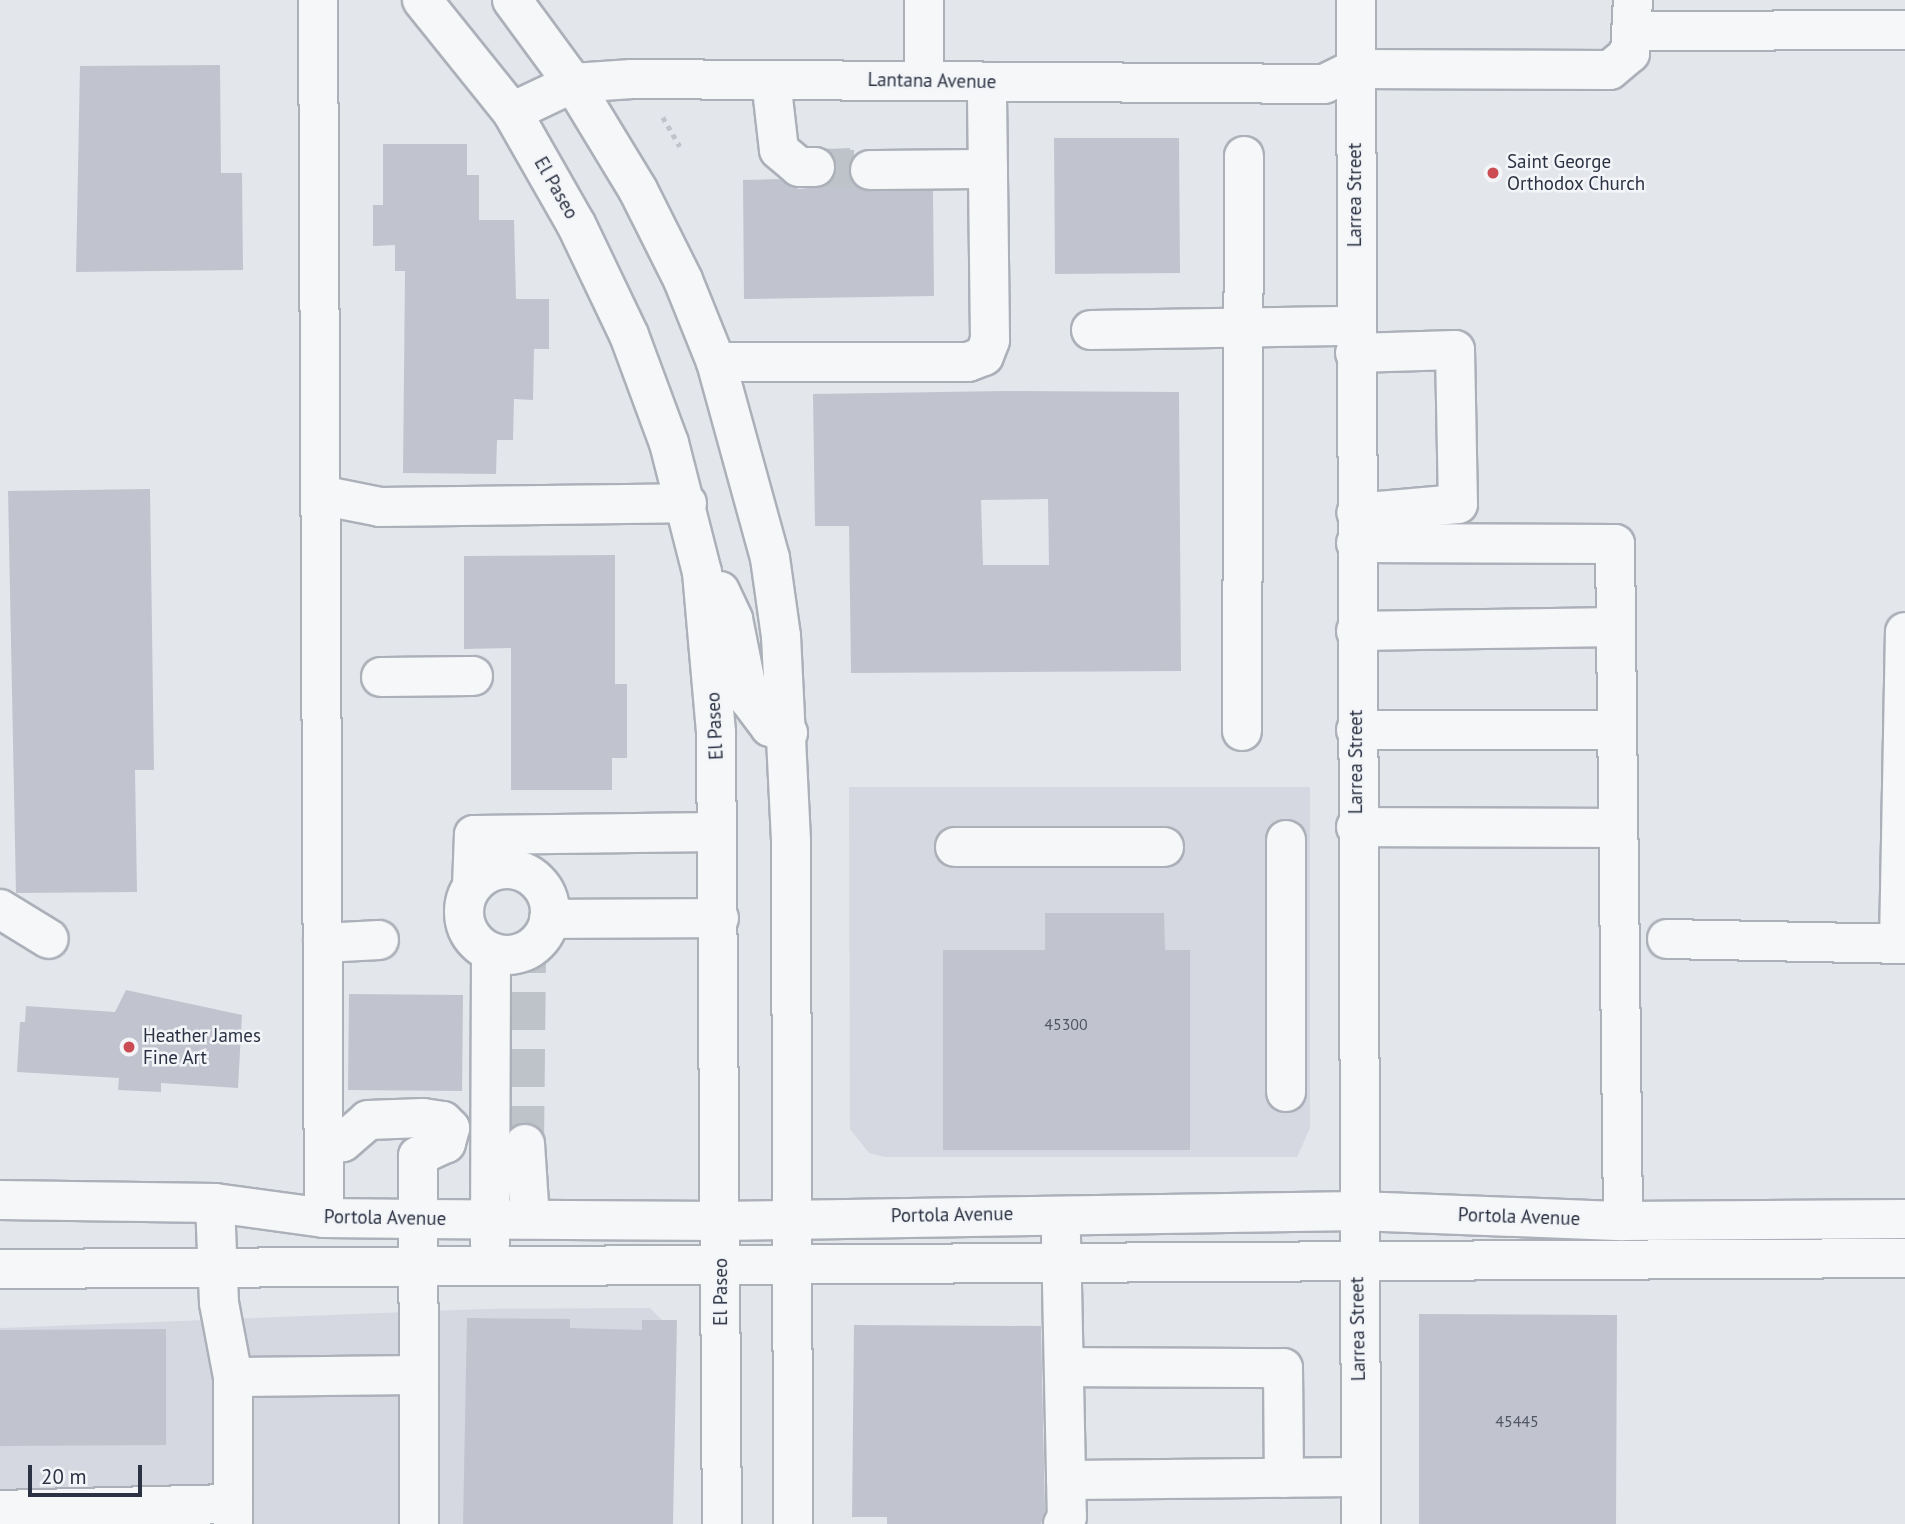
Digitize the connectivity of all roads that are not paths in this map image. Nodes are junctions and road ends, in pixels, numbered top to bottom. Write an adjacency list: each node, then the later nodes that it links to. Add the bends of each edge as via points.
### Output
1 (318, 0): 22 (street)
2 (422, 0): 13 (street, El Paseo)
3 (512, 0): 12 (street)
4 (924, 0): 10 (street)
5 (1356, 0): 8 (street, Larrea Street)
6 (1632, 15): 7 (street); 8 (street, via 1630,53 1610,70)
7 (1905, 30)
8 (1354, 69): 11 (street, Lantana Avenue, via 1324,84); 20 (street, Larrea Street)
9 (771, 80): 10 (street, Lantana Avenue); 12 (street, Lantana Avenue); 15 (street, via 779,150 799,167)
10 (924, 81): 11 (street, Lantana Avenue)
11 (987, 82): 16 (street)
12 (573, 83): 13 (street, Lantana Avenue); 21 (street, via 638,190 683,280)
13 (512, 111): 23 (street, El Paseo, via 576,224 629,335)
14 (1244, 156): 18 (street)
15 (815, 167)
16 (988, 169): 17 (street); 21 (street, via 990,340 984,356 968,362)
17 (870, 170)
18 (1244, 328): 19 (street); 20 (street); 33 (street)
19 (1091, 330)
20 (1355, 339): 24 (street, Larrea Street); 24 (street, via 1455,350 1458,505)
21 (716, 362): 34 (street, via 769,558 781,636)
22 (320, 495): 23 (street, via 380,507); 48 (street)
23 (687, 503): 25 (street, El Paseo)
24 (1356, 528): 26 (street, via 1615,544); 27 (street, Larrea Street)
25 (702, 572): 34 (street, via 721,592 733,619 749,699 770,727); 37 (street, El Paseo, via 716,733)
26 (1615, 627): 27 (street); 32 (street)
27 (1356, 631): 31 (street, Larrea Street)
28 (1905, 632): 49 (street)
29 (473, 676): 30 (street)
30 (381, 677)
31 (1356, 730): 32 (street); 35 (street, Larrea Street)
32 (1615, 730): 36 (street)
33 (1242, 731)
34 (788, 733): 64 (street, via 791,1099)
35 (1356, 827): 36 (street); 56 (street, Larrea Street)
36 (1616, 828): 63 (street)
37 (718, 832): 41 (street, via 474,835); 43 (street, El Paseo)
38 (1275, 840): 51 (street)
39 (955, 847): 40 (street)
40 (1164, 847)
41 (472, 887): 44 (street, via 495,871 524,872 545,892); 50 (street, via 465,900 467,927 474,940)
42 (0, 909): 45 (street)
43 (719, 918): 44 (street); 65 (street, El Paseo)
44 (550, 919): 50 (street, via 545,933)
45 (49, 939)
46 (1667, 939): 49 (street)
47 (380, 940): 48 (street)
48 (323, 943): 53 (street)
49 (1902, 943)
50 (515, 955): 60 (street)
51 (1275, 1092)
52 (525, 1144): 61 (street)
53 (324, 1146): 58 (street); 59 (street, via 342,1142 368,1120 443,1121 450,1128 446,1143 418,1156)
54 (0, 1200): 55 (street, Portola Avenue)
55 (215, 1203): 58 (street, Portola Avenue); 70 (street)
56 (1358, 1211): 57 (street, Portola Avenue); 63 (street, Portola Avenue); 67 (street, Larrea Street)
57 (1051, 1214): 64 (street, Portola Avenue); 68 (street)
58 (324, 1218): 59 (street, Portola Avenue)
59 (421, 1219): 60 (street, Portola Avenue); 69 (street)
60 (491, 1219): 61 (street, Portola Avenue); 69 (street, via 490,1244 454,1248)
61 (530, 1219): 65 (street, Portola Avenue)
62 (1905, 1219): 63 (street, Portola Avenue)
63 (1623, 1221)
64 (787, 1237): 65 (street, Portola Avenue); 65 (street, Portola Avenue); 68 (street, Portola Avenue); 82 (street)
65 (725, 1249): 69 (street, via 536,1245 507,1251 484,1266); 81 (street, El Paseo)
66 (1905, 1258): 67 (street, Portola Avenue)
67 (1358, 1262): 68 (street, Portola Avenue); 75 (street, Larrea Street)
68 (1062, 1263): 72 (street)
69 (429, 1267): 70 (street); 73 (street)
70 (217, 1268): 71 (street); 74 (street)
71 (0, 1269)
72 (1064, 1367): 76 (street, via 1283,1368); 77 (street)
73 (419, 1375): 74 (street); 80 (street)
74 (233, 1377): 79 (street)
75 (1360, 1477): 76 (street); 84 (street, Larrea Street)
76 (1284, 1478): 77 (street)
77 (1066, 1480): 83 (street)
78 (0, 1510): 79 (street)
79 (233, 1514)
80 (419, 1524)
81 (722, 1524)
82 (793, 1524)
83 (1063, 1524)
84 (1361, 1524)

